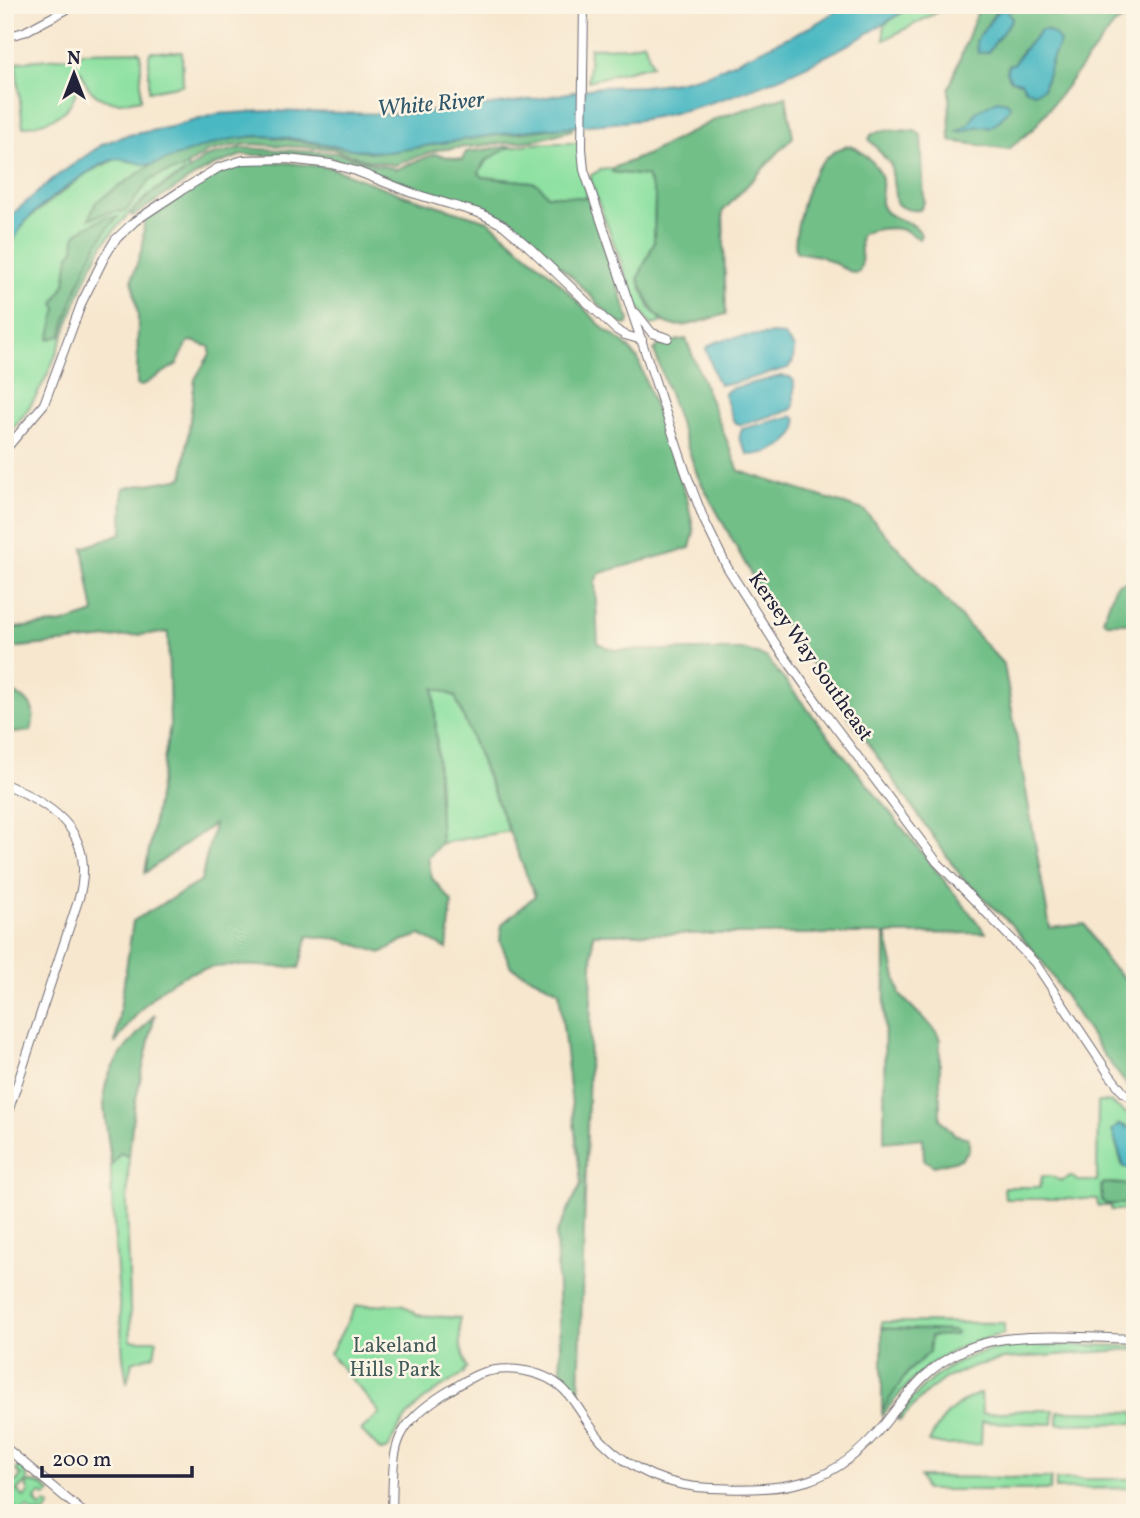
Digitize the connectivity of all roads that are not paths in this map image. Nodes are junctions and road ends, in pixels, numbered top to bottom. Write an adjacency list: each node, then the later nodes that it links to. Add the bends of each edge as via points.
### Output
1 (75, 5): 3 (street)
2 (584, 5): 4 (street, Kersey Way Southeast, via 583,162)
3 (5, 37)
4 (628, 300): 5 (street, via 646,328); 6 (street, Kersey Way Southeast)
5 (668, 338)
6 (642, 340): 7 (street, via 615,329 529,247 482,214 331,163 243,160 218,168 182,190 129,225 115,240 82,302 44,404); 9 (street, Kersey Way Southeast, via 704,520 727,568 777,646 937,862 1035,963 1109,1074)
7 (5, 450)
8 (5, 784): 10 (street, via 46,804 64,819 81,848 84,873)
9 (1135, 1101)
10 (5, 1121)
11 (1135, 1339): 14 (street, via 1002,1339 963,1350 917,1382 858,1454 837,1468 794,1485 748,1489 682,1486 652,1475 623,1460 601,1440 556,1383 526,1371 486,1372 425,1406 407,1425 393,1460)
12 (5, 1447): 13 (street)
13 (84, 1513)
14 (391, 1513)

